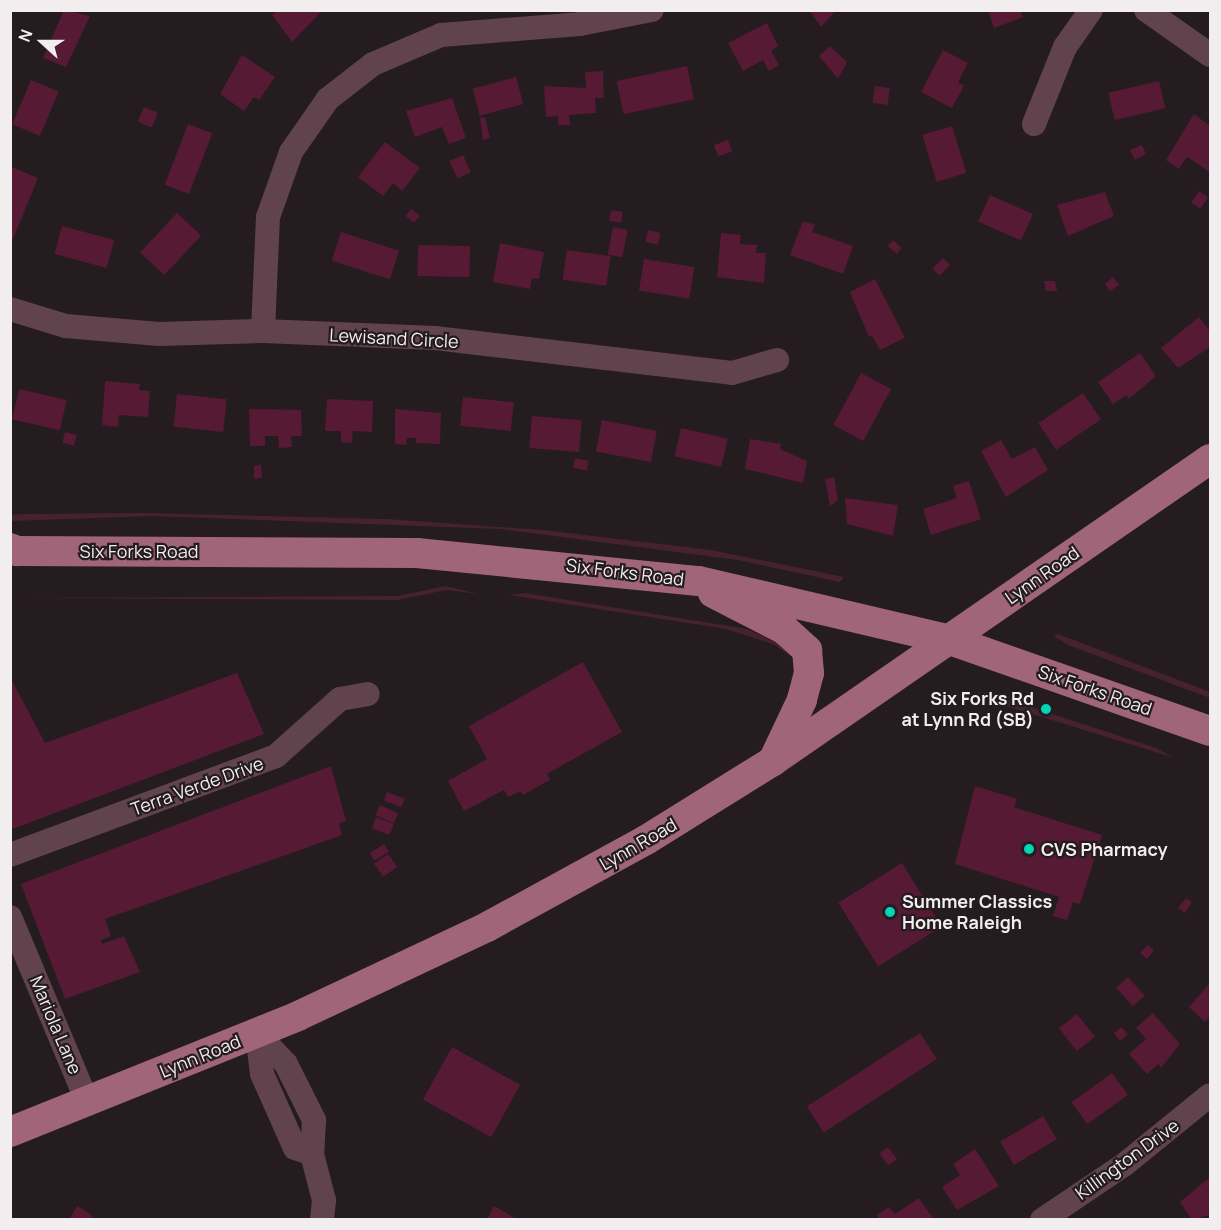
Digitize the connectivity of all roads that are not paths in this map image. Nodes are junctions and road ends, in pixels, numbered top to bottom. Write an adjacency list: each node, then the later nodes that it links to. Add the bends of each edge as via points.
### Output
1 (652, 10): 7 (street, via 580,24 441,35 373,64 328,99 291,152 268,217)
2 (1091, 10): 5 (street, via 1065,47)
3 (1146, 10): 4 (street)
4 (1210, 55)
5 (1034, 124)
6 (10, 309): 7 (street, Lewisand Circle, via 66,326 159,334)
7 (263, 331): 8 (street, Lewisand Circle, via 435,338 732,373)
8 (777, 360)
9 (1210, 459): 12 (main road, Lynn Road)
10 (13, 552): 11 (main road, Six Forks Road, via 417,553)
11 (699, 581): 12 (main road, Six Forks Road); 15 (main road, via 726,602 800,640 807,650 809,673 802,700)
12 (950, 640): 14 (main road, Six Forks Road); 15 (main road, Lynn Road)
13 (368, 694): 16 (street, Terra Verde Drive, via 340,699 276,756)
14 (1210, 731)
15 (773, 761): 18 (main road, Lynn Road, via 646,840 487,927)
16 (10, 855)
17 (10, 917): 20 (street, Mariola Lane)
18 (257, 1033): 20 (main road, Lynn Road); 22 (street, via 286,1064 314,1120 312,1154 324,1200)
19 (1210, 1095): 23 (street, Killington Drive, via 1125,1164)
20 (87, 1101): 21 (main road, Lynn Road)
21 (10, 1132)
22 (322, 1220)
23 (1042, 1220)

